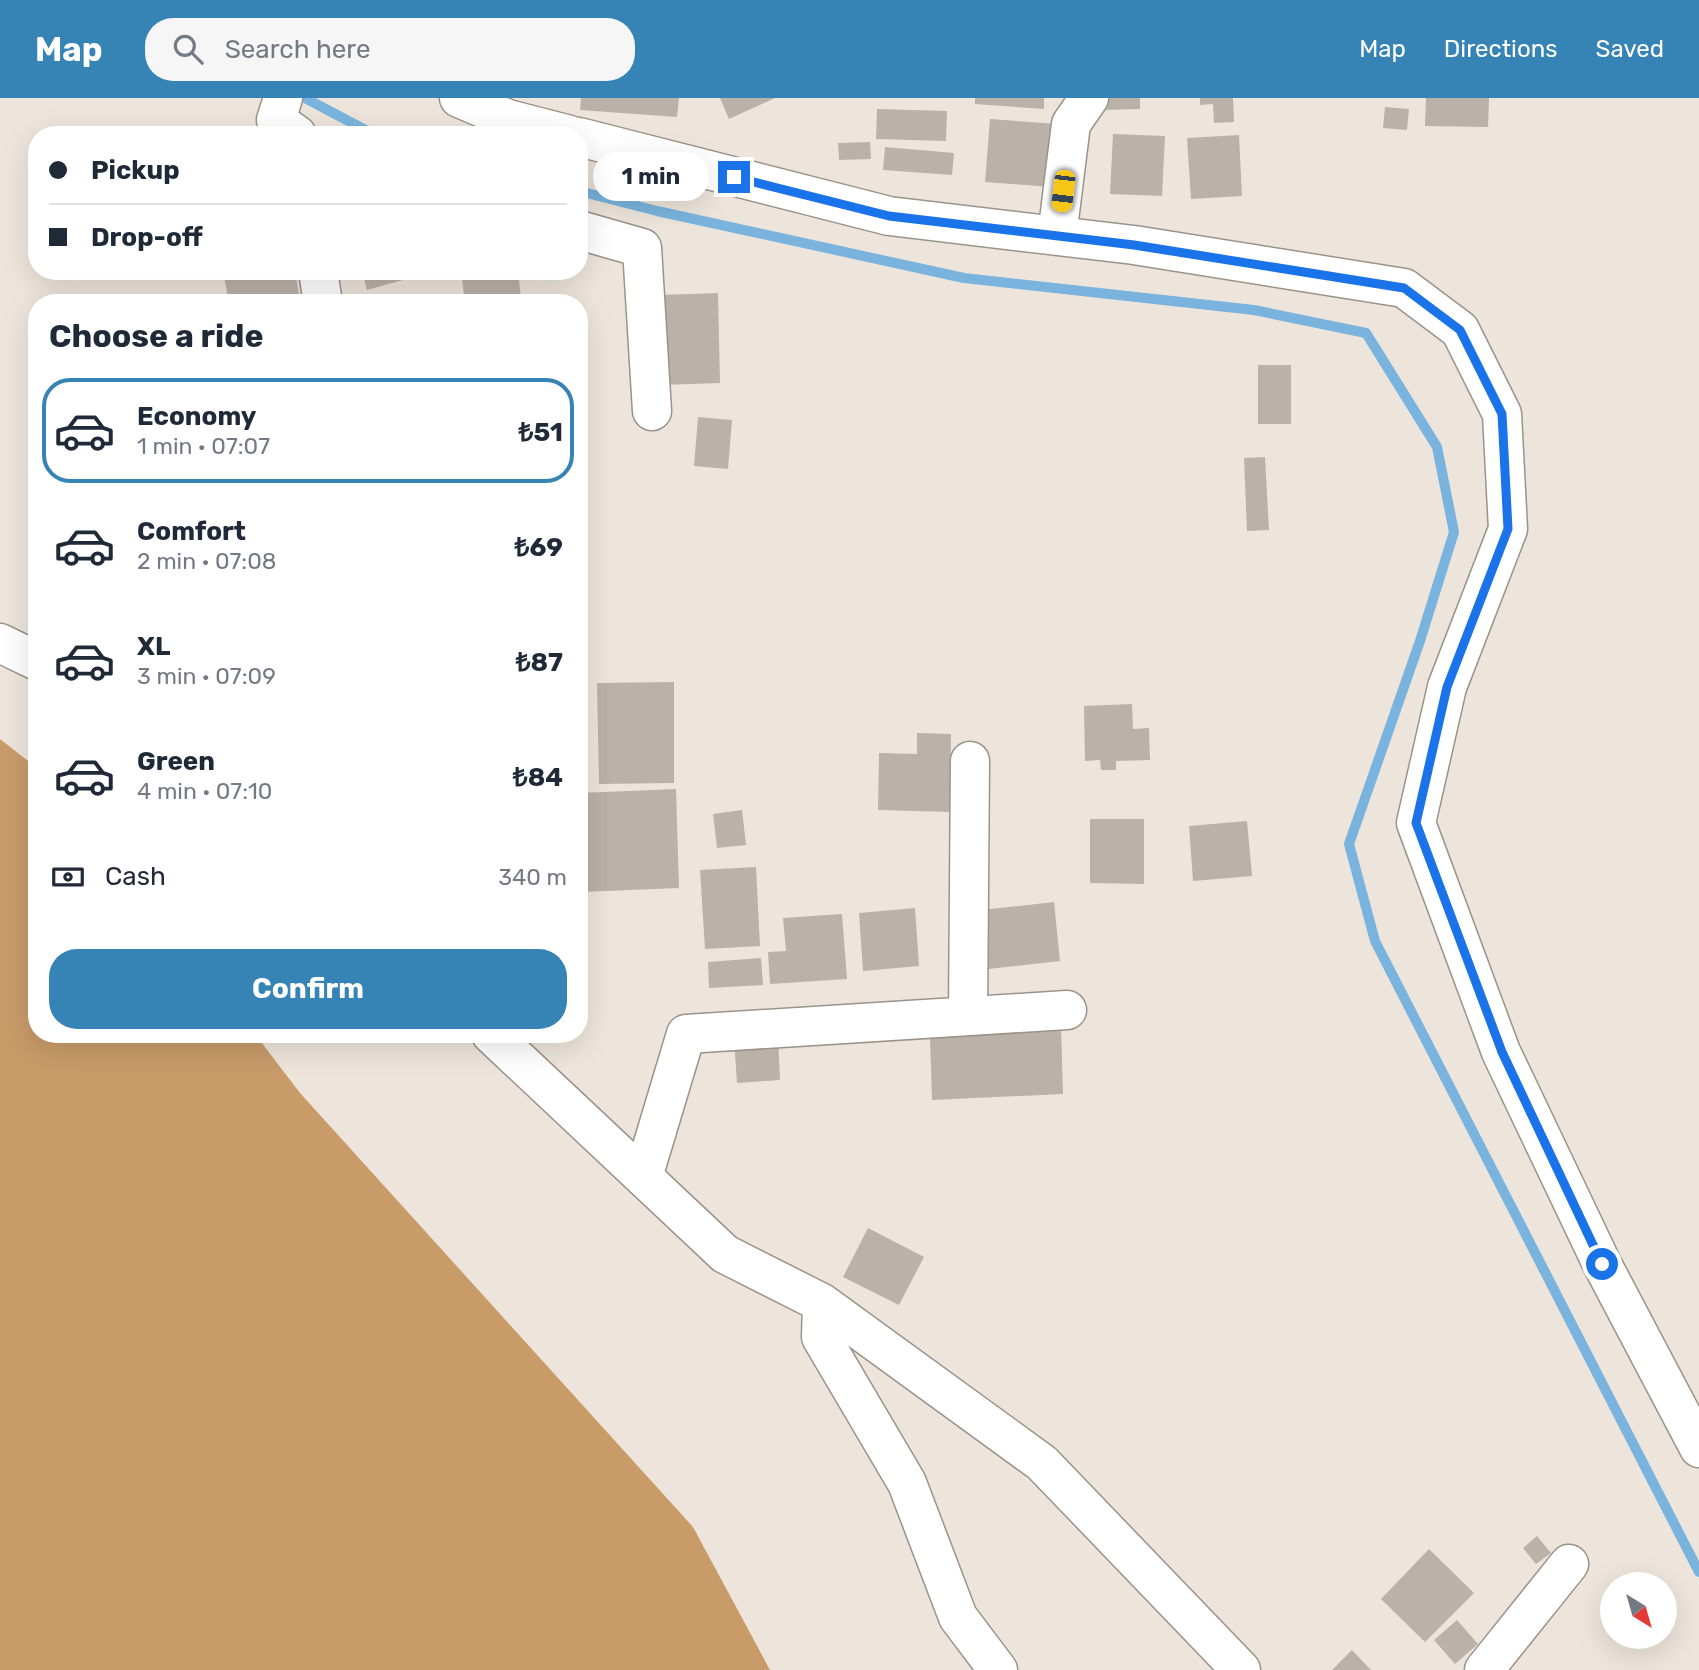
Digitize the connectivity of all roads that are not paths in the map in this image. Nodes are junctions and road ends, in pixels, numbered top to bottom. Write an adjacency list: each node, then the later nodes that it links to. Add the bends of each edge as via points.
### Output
1 (459, 98): 3 (street)
2 (1089, 98): 6 (street, via 1071,124)
3 (535, 126)
4 (588, 139): 6 (street, via 889,216)
5 (588, 233): 7 (street, via 642,248)
6 (1057, 236): 16 (street, via 1404,288 1460,330 1502,414 1508,529 1447,687 1416,823 1502,1052 1602,1264)
7 (652, 411)
8 (0, 643): 9 (street)
9 (28, 657)
10 (970, 761): 12 (street)
11 (1067, 1010): 12 (street)
12 (968, 1016): 14 (street, via 686,1034)
13 (501, 1043): 14 (street)
14 (643, 1177): 15 (street, via 724,1254)
15 (822, 1303): 18 (street, via 821,1337 907,1483 958,1617); 19 (street, via 1042,1462)
16 (1699, 1448)
17 (1569, 1564): 20 (street)
18 (998, 1670)
19 (1241, 1670)
20 (1484, 1670)

